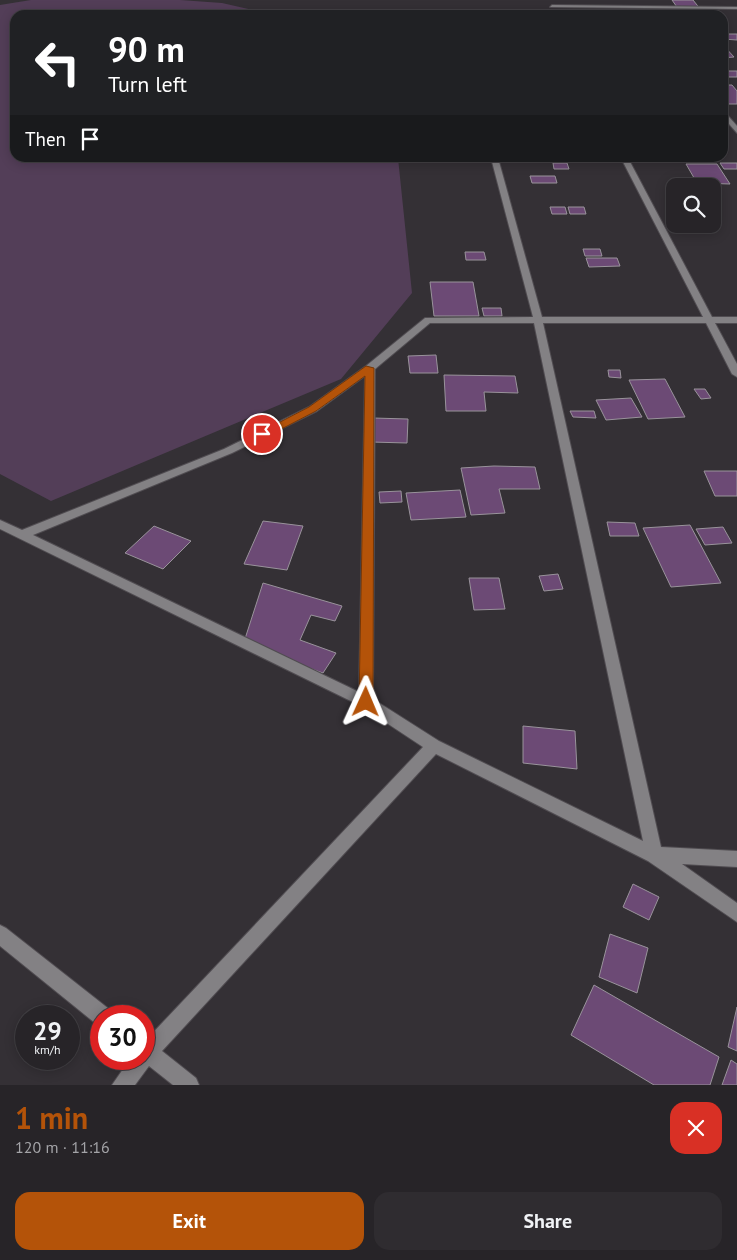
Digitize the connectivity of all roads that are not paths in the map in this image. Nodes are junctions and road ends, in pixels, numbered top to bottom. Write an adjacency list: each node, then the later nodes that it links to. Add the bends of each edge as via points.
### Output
1 (550, 0): 3 (street)
2 (646, 0): 4 (street)
3 (552, 6): 4 (street); 6 (street)
4 (652, 8): 5 (street)
5 (737, 8)
6 (554, 10)
7 (728, 120): 8 (street)
8 (737, 131)
9 (495, 162): 11 (street)
10 (626, 162): 12 (street)
11 (538, 320): 12 (street); 14 (street, via 428,320); 20 (street)
12 (709, 320): 13 (street); 15 (street)
13 (737, 320)
14 (370, 368): 17 (street, via 313,409 228,451); 18 (street)
15 (737, 374)
16 (0, 524): 17 (street)
17 (23, 534): 18 (street)
18 (366, 702): 19 (street)
19 (434, 746): 20 (street); 25 (street)
20 (654, 854): 21 (street); 22 (street)
21 (737, 859)
22 (737, 913)
23 (0, 934): 24 (street)
24 (90, 1006)
25 (155, 1042)
26 (155, 1062): 29 (street)
27 (133, 1070): 28 (street)
28 (122, 1085)
29 (189, 1085)

